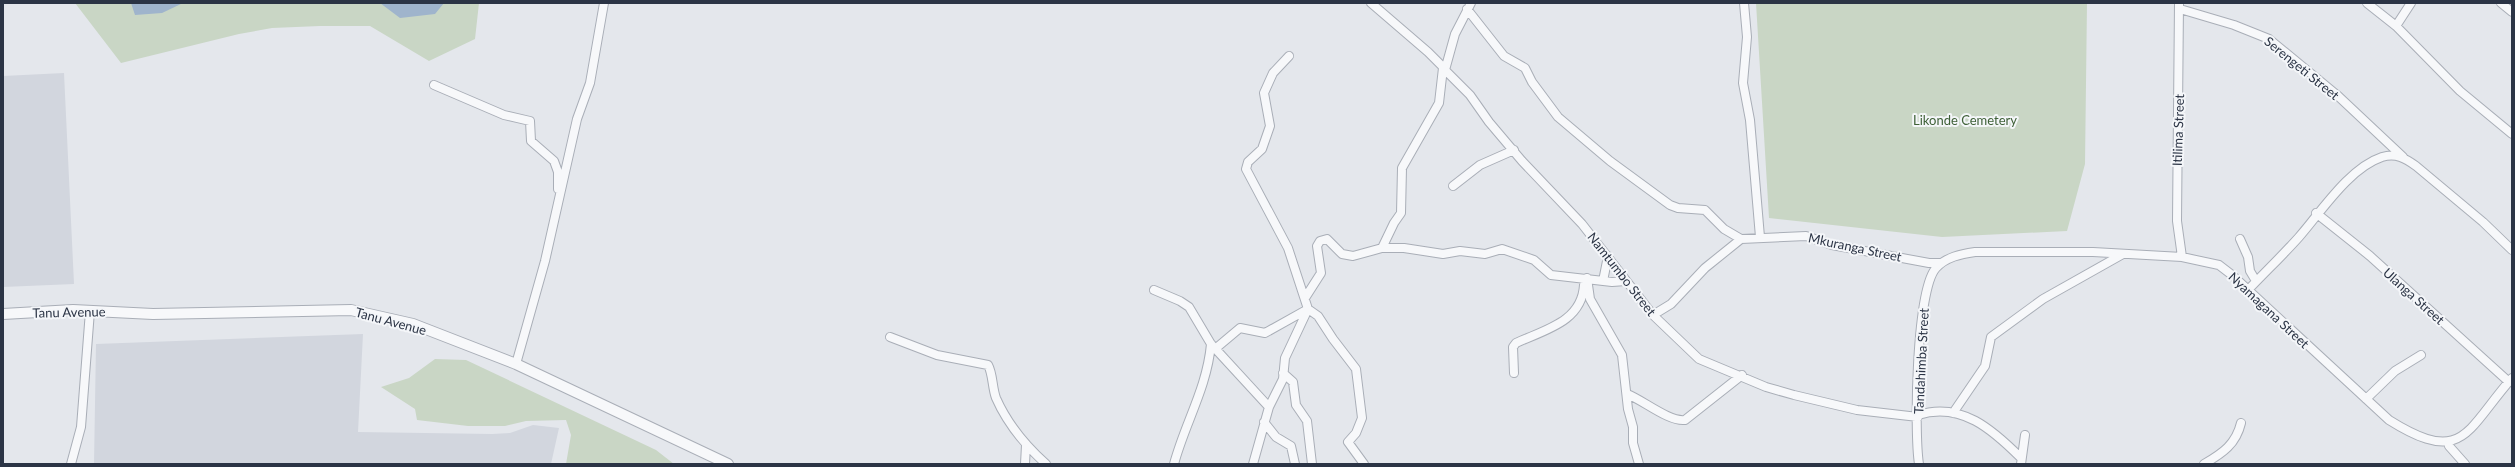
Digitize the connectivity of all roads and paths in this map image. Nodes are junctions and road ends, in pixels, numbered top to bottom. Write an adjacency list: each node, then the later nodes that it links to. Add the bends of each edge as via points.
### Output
1 (604, 3): 18 (street, via 590,83 577,119)
2 (1371, 3): 12 (street, Namtumbo Street)
3 (1744, 3): 20 (street, via 1747,37 1743,83 1750,120)
4 (2367, 3): 10 (street)
5 (2411, 3): 10 (street)
6 (2501, 3): 9 (street)
7 (1469, 6): 12 (street, via 1455,34); 21 (street, via 1504,56 1525,68 1532,82 1558,117 1610,162 1666,202 1678,208 1705,210 1724,229)
8 (2180, 6): 16 (street, Serengeti Street, via 2269,39 2337,95); 27 (street, Itilima Street, via 2177,221)
9 (2512, 12)
10 (2396, 26): 14 (street, via 2460,91)
11 (1289, 56): 35 (street, via 1276,69 1266,89 1264,101 1270,126 1262,149 1248,162 1246,169 1288,248 1294,273)
12 (1444, 69): 15 (street, Namtumbo Street, via 1470,95 1489,122); 23 (street, via 1439,103 1404,162 1400,187 1401,213)
13 (434, 84): 18 (street, via 504,115 530,121 531,142 552,158 556,165)
14 (2512, 134)
15 (1514, 150): 17 (street, via 1480,165); 26 (street, Namtumbo Street)
16 (2405, 159): 19 (street, via 2393,155 2370,163 2328,199); 24 (street, Serengeti Street, via 2472,212)
17 (1453, 186)
18 (559, 198): 43 (street, via 545,261)
19 (2316, 213): 32 (street, via 2304,231); 47 (street, Ulanga Street, via 2370,256)
20 (1760, 237): 21 (street, Mkuranga Street); 28 (street, Mkuranga Street, via 1806,236 1832,245)
21 (1741, 239): 39 (street, via 1705,268 1671,304)
22 (2240, 239): 32 (street, via 2248,257 2250,271)
23 (1382, 248): 29 (street, via 1404,248 1443,254 1460,251 1485,254 1502,249 1534,260 1551,275); 35 (street, via 1353,256 1342,254 1327,239 1320,241 1317,246 1321,273)
24 (2512, 250)
25 (2124, 253): 27 (street, Nyamagana Street); 28 (street, Nyamagana Street, via 1975,252 1959,255); 51 (street, via 2043,299 1991,337 1985,366)
26 (1608, 256): 30 (street); 31 (street, Namtumbo Street)
27 (2182, 257): 34 (street, Nyamagana Street, via 2219,265)
28 (1941, 263): 52 (street, Tandahimba Street, via 1932,274 1926,292 1921,331)
29 (1586, 278): 30 (street); 45 (street, via 1583,297 1572,314 1550,330 1516,343); 48 (street, via 1590,299 1622,356)
30 (1603, 281): 31 (street)
31 (1626, 281): 39 (street, Namtumbo Street)
32 (2256, 281): 34 (street)
33 (1154, 290): 41 (street, via 1189,307)
34 (2248, 290): 49 (street, Nyamagana Street)
35 (1305, 298): 36 (street)
36 (1308, 309): 41 (street, via 1265,333 1240,328); 44 (street, via 1284,358); 67 (street, via 1318,316 1356,369 1362,418 1348,442)
37 (90, 310): 38 (street, Tanu Avenue); 43 (street, Tanu Avenue, via 152,314 352,310 413,324); 59 (street, via 81,426)
38 (3, 314)
39 (1653, 315): 46 (street, Namtumbo Street, via 1699,359)
40 (890, 337): 56 (street, via 936,355 988,365 996,398)
41 (1213, 346): 50 (street); 63 (street, via 1205,381 1182,435)
42 (2421, 354): 49 (street, via 2395,371)
43 (516, 364): 60 (street, Tanu Avenue)
44 (1283, 372): 50 (street); 66 (street, via 1293,382 1296,404 1307,421)
45 (1514, 372)
46 (1742, 375): 48 (street, via 1685,420 1673,419 1643,400); 52 (street, Namtumbo Street, via 1766,387 1829,404 1857,410)
47 (2510, 380): 57 (street, via 2462,438)
48 (1626, 394): 68 (street, via 1633,427 1633,443)
49 (2366, 399): 57 (street, Nyamagana Street, via 2389,420 2417,439)
50 (1269, 407): 53 (street)
51 (1953, 413): 52 (street, Namtumbo Street, via 1936,411); 58 (street, Namtumbo Street, via 1978,420 1999,435)
52 (1918, 416): 69 (street, Tandahimba Street)
53 (1264, 422): 64 (street); 65 (street, via 1276,437 1291,446)
54 (2241, 423): 70 (street, via 2238,434 2227,449)
55 (2025, 435): 58 (street)
56 (1026, 445): 61 (street); 62 (street)
57 (2449, 446): 71 (street)
58 (2021, 461)
59 (71, 464)
60 (728, 464)
61 (1025, 464)
62 (1046, 464)
63 (1174, 464)
64 (1253, 464)
65 (1295, 464)
66 (1312, 464)
67 (1364, 464)
68 (1639, 464)
69 (1920, 464)
70 (2204, 464)
71 (2465, 464)

